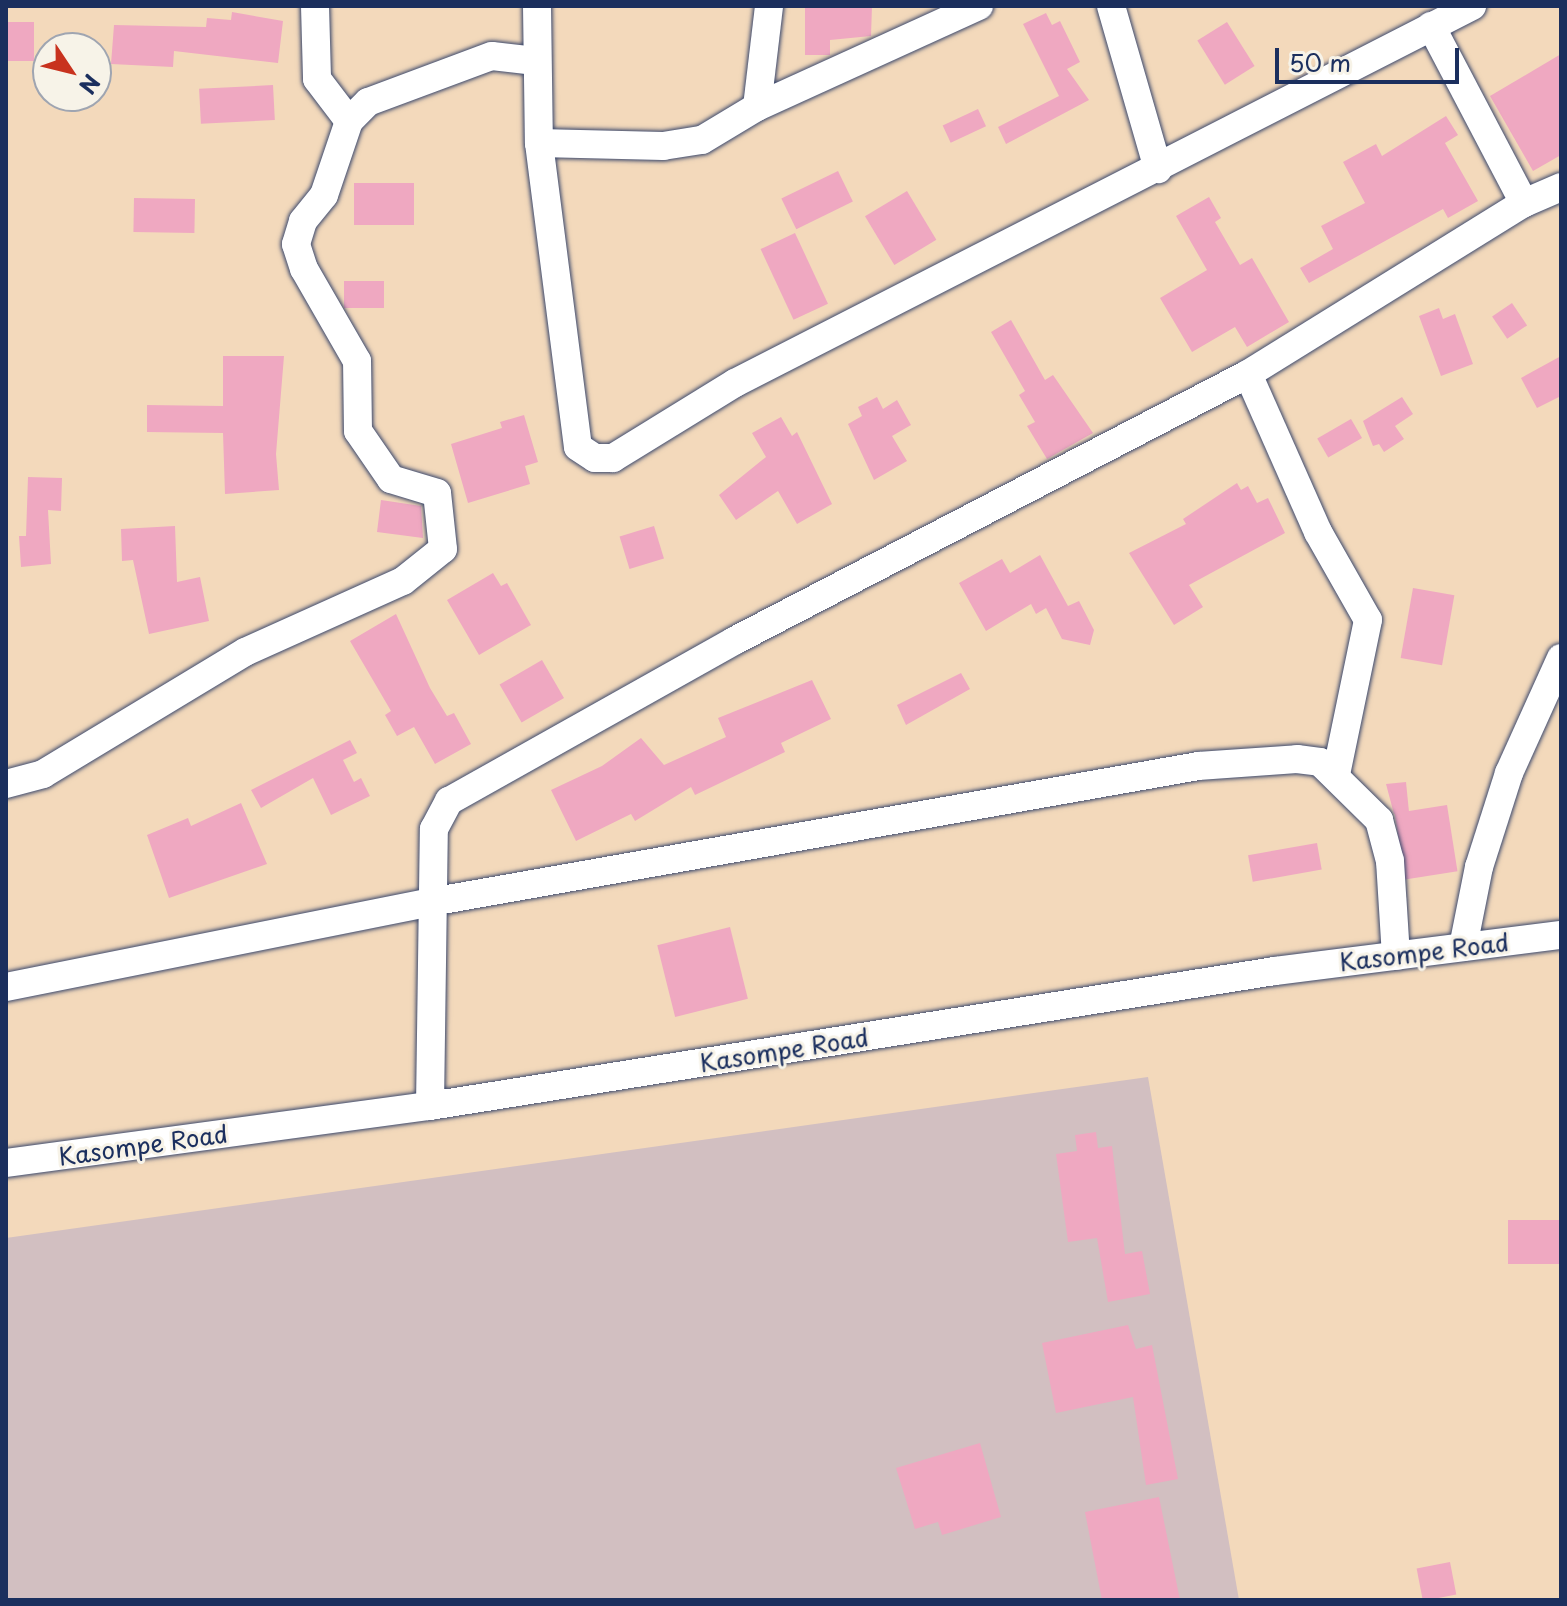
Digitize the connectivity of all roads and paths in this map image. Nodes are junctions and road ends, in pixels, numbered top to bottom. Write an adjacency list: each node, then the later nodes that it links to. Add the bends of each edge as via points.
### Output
1 (315, 6): 10 (street, via 317,79)
2 (537, 6): 8 (street)
3 (769, 6): 9 (street)
4 (979, 6): 9 (street)
5 (1111, 6): 12 (street)
6 (1472, 6): 7 (street)
7 (1431, 26): 12 (street); 14 (street)
8 (536, 61): 10 (street, via 492,56 390,91 368,102); 11 (street)
9 (757, 107): 11 (street, via 702,140 663,146)
10 (349, 121): 18 (street, via 324,195 303,221 296,244 304,269 357,361 358,431 391,479 437,493 443,549 403,581 245,652 43,774)
11 (539, 143): 12 (street, via 578,447 595,458 613,458 735,383)
12 (1158, 169)
13 (1561, 187): 14 (street)
14 (1524, 203): 15 (street)
15 (1248, 374): 17 (street, via 1318,532 1368,620); 19 (street, via 480,780 449,801 434,829)
16 (1561, 658): 21 (street, via 1509,773 1479,867)
17 (1336, 775): 19 (street, via 1320,762 1297,759 1198,766); 22 (street, via 1379,820 1390,861)
18 (6, 784)
19 (431, 902): 23 (street); 24 (street)
20 (1561, 935): 21 (street, Kasompe Road)
21 (1463, 947): 22 (street, Kasompe Road)
22 (1396, 956): 24 (street, Kasompe Road)
23 (6, 987)
24 (430, 1106): 25 (street, Kasompe Road)
25 (6, 1163)

